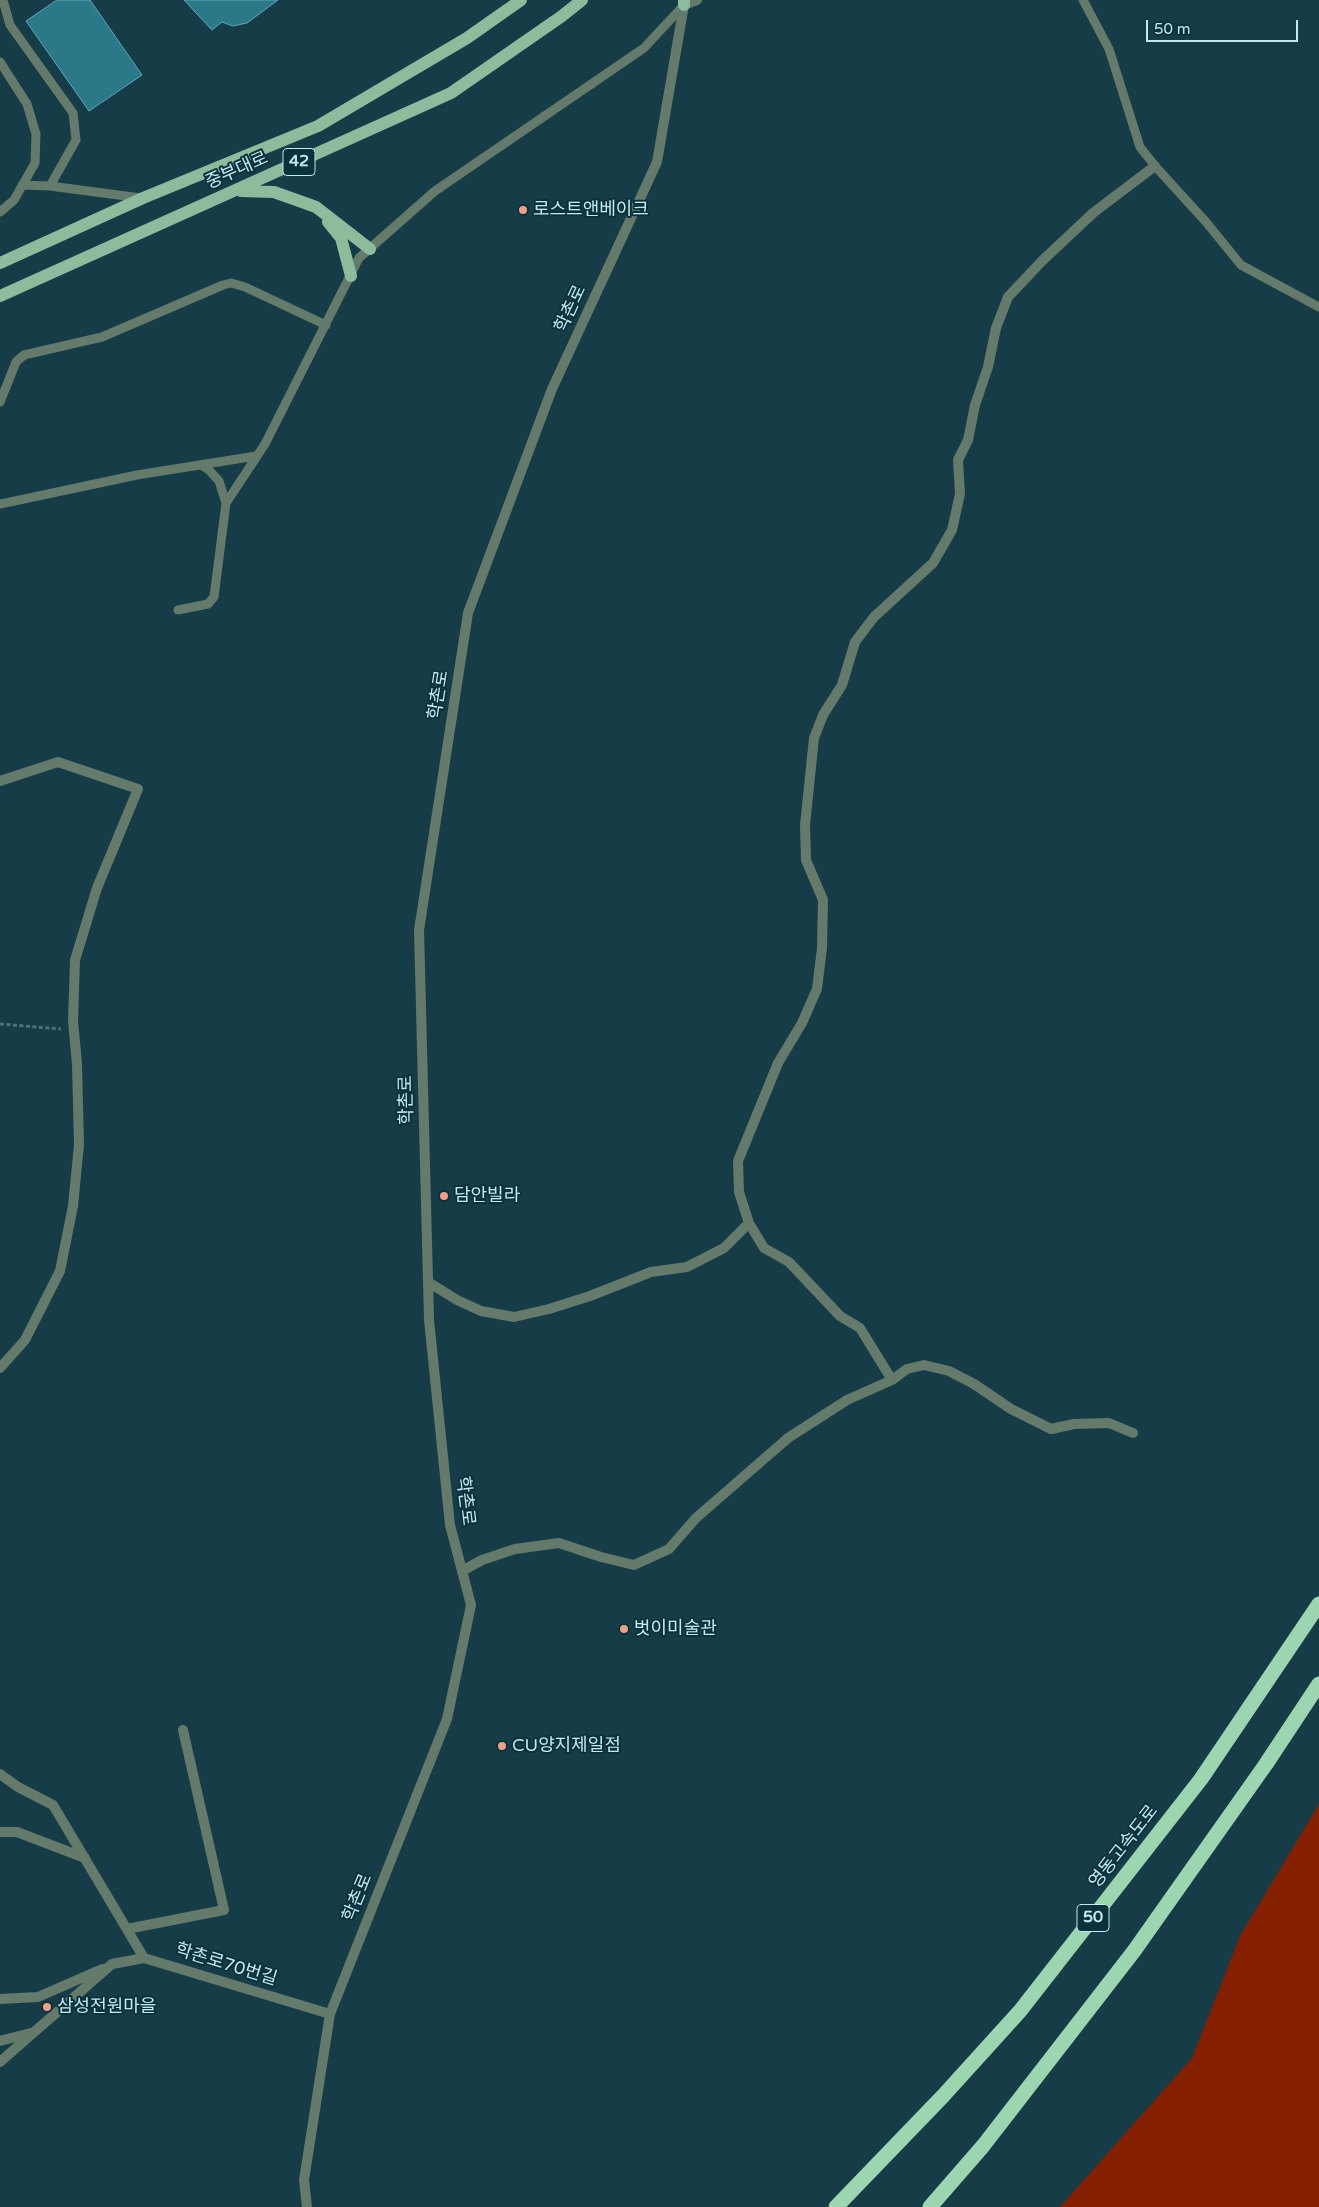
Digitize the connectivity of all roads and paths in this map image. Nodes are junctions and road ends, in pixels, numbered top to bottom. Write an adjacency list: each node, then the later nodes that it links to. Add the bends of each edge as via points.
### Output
1 (3, 0): 10 (lane, via 10,25 74,113 76,140)
2 (521, 0): 12 (main road, 중부대로 / 42, via 468,38 318,126)
3 (582, 0): 11 (main road, 중부대로 / 42, via 451,92)
4 (698, 0): 6 (street)
5 (1083, 0): 8 (lane, via 1109,50 1140,146)
6 (681, 2): 15 (lane, via 644,48 435,191); 31 (street, 학촌로, via 657,162 552,389 468,613 419,930)
7 (0, 62): 9 (lane, via 27,104 36,134 35,163)
8 (1155, 166): 19 (lane, via 1241,265); 30 (street, via 1093,214 1008,297 996,328 968,440 958,460 960,494 952,530 933,563 874,617 855,642 842,685 823,714 814,738 805,826 806,860 823,900 822,948 816,989 802,1023 778,1063 738,1161 739,1192)
9 (22, 185): 10 (lane); 14 (lane, via 14,200)
10 (50, 186): 12 (lane)
11 (236, 191): 13 (main road, via 274,192); 18 (main road, 중부대로 / 42)
12 (143, 198): 16 (main road, 중부대로 / 42)
13 (316, 207): 15 (main road); 17 (main road, via 341,238)
14 (0, 212)
15 (370, 249): 17 (lane, via 359,258)
16 (0, 263)
17 (351, 276): 20 (lane)
18 (0, 296)
19 (1319, 307)
20 (326, 325): 21 (lane, via 231,283 102,337 24,355 16,362); 22 (lane)
21 (0, 402)
22 (256, 456): 23 (lane); 24 (lane)
23 (201, 465): 24 (lane, via 219,481); 25 (lane, via 136,475)
24 (226, 503): 26 (lane, via 214,597 208,604)
25 (0, 504)
26 (178, 610)
27 (0, 780): 29 (street, via 58,762 138,789 97,888 75,960)
28 (0, 1024): 29 (path)
29 (74, 1030): 32 (street, via 79,1146 73,1206 60,1272 25,1340)
30 (749, 1223): 31 (street, via 724,1248 687,1267 651,1272 558,1306 514,1316 481,1310); 33 (street, via 764,1248 789,1262 840,1316 860,1328)
31 (428, 1282): 35 (street, 학촌로, via 450,1525)
32 (0, 1368)
33 (892, 1380): 34 (street, via 907,1369 924,1365 949,1371 1051,1429 1074,1424 1109,1423); 35 (street, via 846,1400 788,1438 696,1518 668,1549 634,1564 559,1543 515,1549)
34 (1133, 1434)
35 (462, 1571): 46 (street, 학촌로, via 471,1605 447,1719)
36 (1319, 1604): 51 (highway, 영동고속도로 / 50, via 1201,1779 1020,2011)
37 (1319, 1684): 52 (highway, via 1134,1951 983,2146)
38 (183, 1730): 42 (street, via 224,1910)
39 (0, 1774): 41 (street, via 53,1805)
40 (0, 1832): 41 (street, via 17,1832)
41 (85, 1858): 42 (street)
42 (127, 1929): 43 (street)
43 (144, 1958): 44 (street, 학촌로70번길); 46 (street, 학촌로70번길)
44 (112, 1964): 45 (street, 학촌로70번길, via 38,1997); 47 (street)
45 (0, 2000)
46 (330, 2014): 50 (street, 학촌로, via 304,2180)
47 (34, 2032): 48 (street); 49 (street)
48 (0, 2041)
49 (0, 2062)
50 (307, 2207)
51 (836, 2207)
52 (930, 2207)

